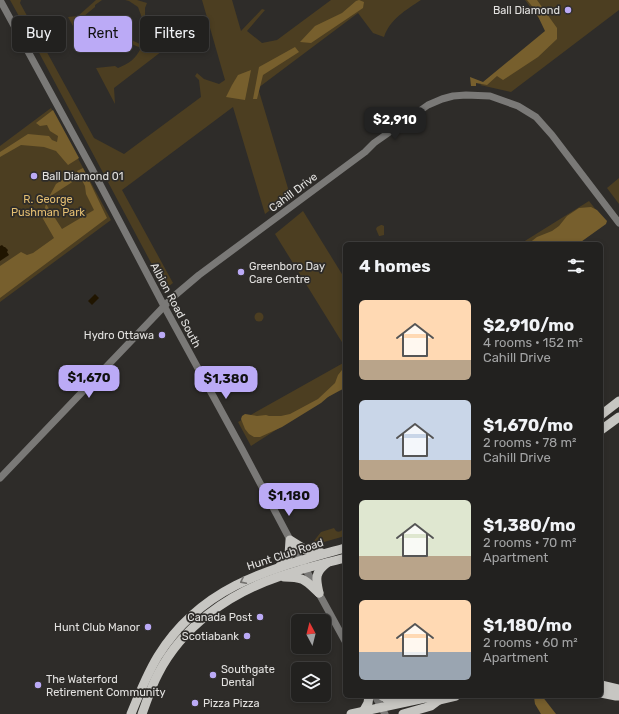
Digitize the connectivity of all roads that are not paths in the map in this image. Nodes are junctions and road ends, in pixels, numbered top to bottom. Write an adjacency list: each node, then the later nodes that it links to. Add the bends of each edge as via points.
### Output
1 (0, 0): 3 (street, Albion Road South)
2 (619, 223): 3 (street, Cahill Drive, via 552,134 536,117 518,106 490,96 453,96 428,105 374,143 199,275)
3 (164, 306): 8 (street, Cahill Drive); 9 (street, Albion Road South)
4 (619, 401): 5 (main road)
5 (603, 413)
6 (619, 417): 7 (main road)
7 (603, 429)
8 (0, 478)
9 (290, 540): 11 (main road); 13 (street, Albion Road South); 14 (main road, via 289,555)
10 (343, 549): 11 (main road, Hunt Club Road)
11 (327, 558): 12 (main road, Hunt Club Road); 13 (main road, Hunt Club Road); 16 (main road, via 317,576)
12 (343, 558)
13 (303, 564): 14 (main road, Hunt Club Road); 15 (main road, Hunt Club Road); 16 (street, Albion Road South)
14 (280, 567): 30 (main road, Hunt Club Road, one-way to 30, via 229,588 186,621 158,657)
15 (277, 577): 16 (main road, via 301,578); 31 (main road, Hunt Club Road, via 236,595 191,630 158,674)
16 (319, 594): 17 (street, Albion Road South)
17 (343, 637)
18 (603, 686): 19 (main road)
19 (619, 689)
20 (603, 693): 21 (main road)
21 (619, 696)
22 (369, 698): 29 (main road)
23 (376, 698): 28 (street)
24 (385, 698): 27 (main road)
25 (448, 698): 26 (main road)
26 (439, 700): 27 (main road, via 425,698); 33 (main road, via 431,706)
27 (401, 703): 28 (main road)
28 (383, 711): 29 (main road)
29 (363, 712): 32 (main road)
30 (131, 714)
31 (142, 714)
32 (351, 714)
33 (404, 714)

